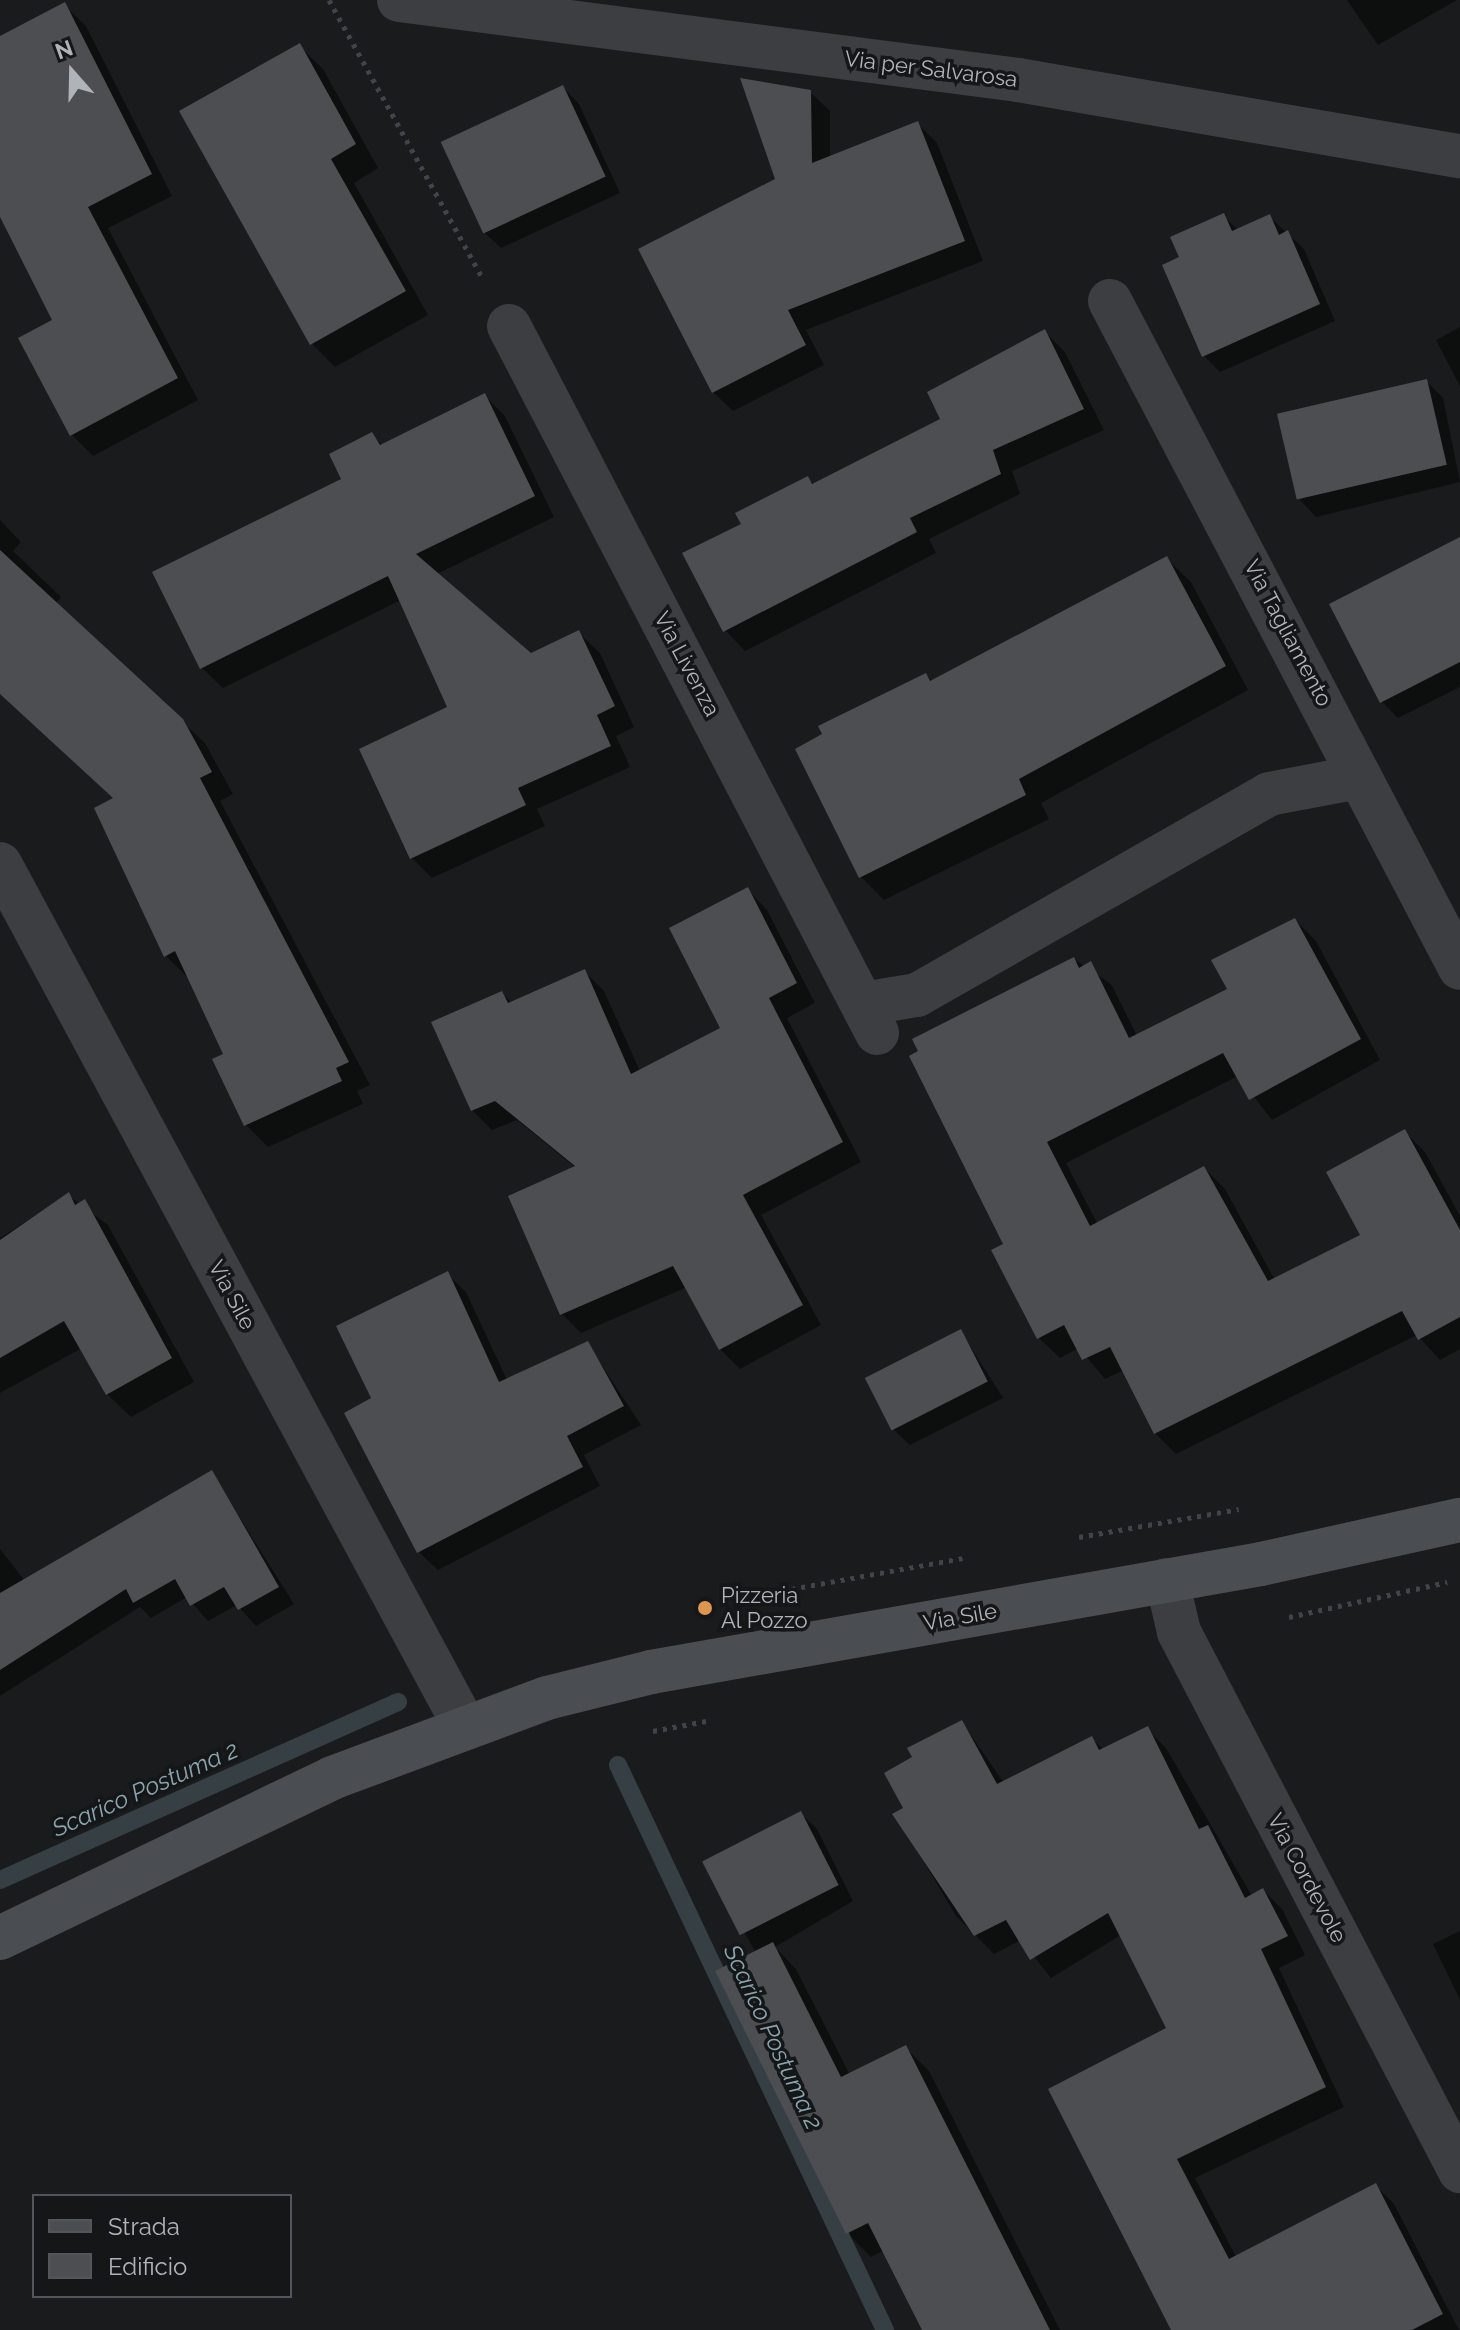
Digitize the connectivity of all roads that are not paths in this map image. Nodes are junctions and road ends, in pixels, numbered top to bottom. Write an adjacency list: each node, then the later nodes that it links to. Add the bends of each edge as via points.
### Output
1 (399, 0): 2 (street, Via per Salvarosa, via 1033,82)
2 (1460, 156)
3 (1110, 301): 5 (street, Via Tagliamento)
4 (509, 326): 5 (street, Via Livenza, via 870,1018 1269,794)
5 (1359, 777): 7 (street, Via Tagliamento)
6 (0, 864): 10 (street, Via Sile)
7 (1460, 968)
8 (1460, 1520): 9 (street, Via Sile)
9 (1167, 1580): 10 (street, Via Sile, via 651,1672); 12 (street, Via Cordevole, via 1179,1632)
10 (464, 1725): 11 (street, Via Sile, via 229,1824)
11 (0, 1938)
12 (1460, 2171)

